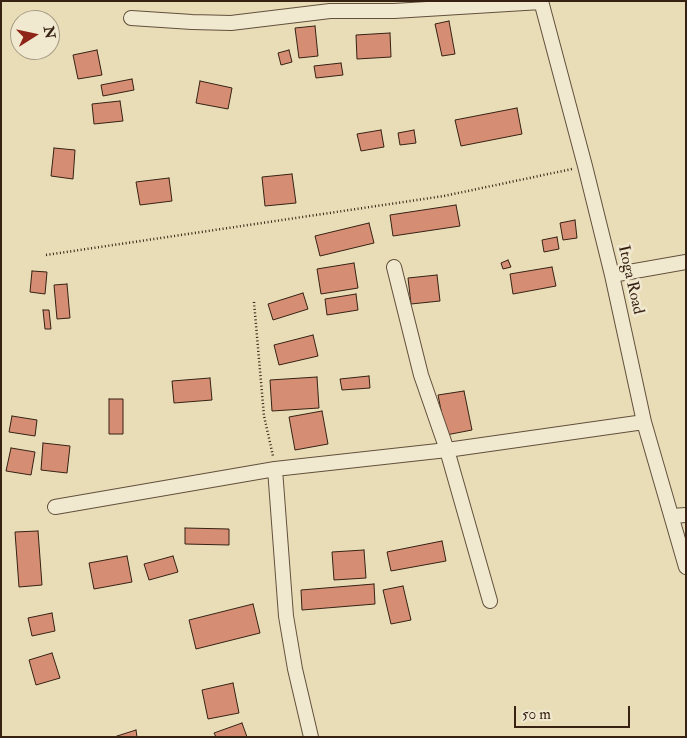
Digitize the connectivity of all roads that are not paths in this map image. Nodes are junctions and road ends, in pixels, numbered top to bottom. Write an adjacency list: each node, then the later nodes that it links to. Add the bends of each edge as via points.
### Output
1 (541, 1): 2 (street, via 394,11); 6 (street, Itoga Road)
2 (329, 6): 3 (street, via 231,23)
3 (130, 18)
4 (686, 262): 6 (street)
5 (394, 267): 8 (street, via 421,375)
6 (612, 275): 7 (street, Itoga Road)
7 (644, 422): 8 (street); 11 (street, Itoga Road)
8 (447, 450): 9 (street); 13 (street)
9 (275, 469): 10 (street); 14 (street, via 286,616)
10 (55, 507)
11 (679, 516): 12 (street, Itoga Road)
12 (686, 567)
13 (490, 601)
14 (311, 737)

